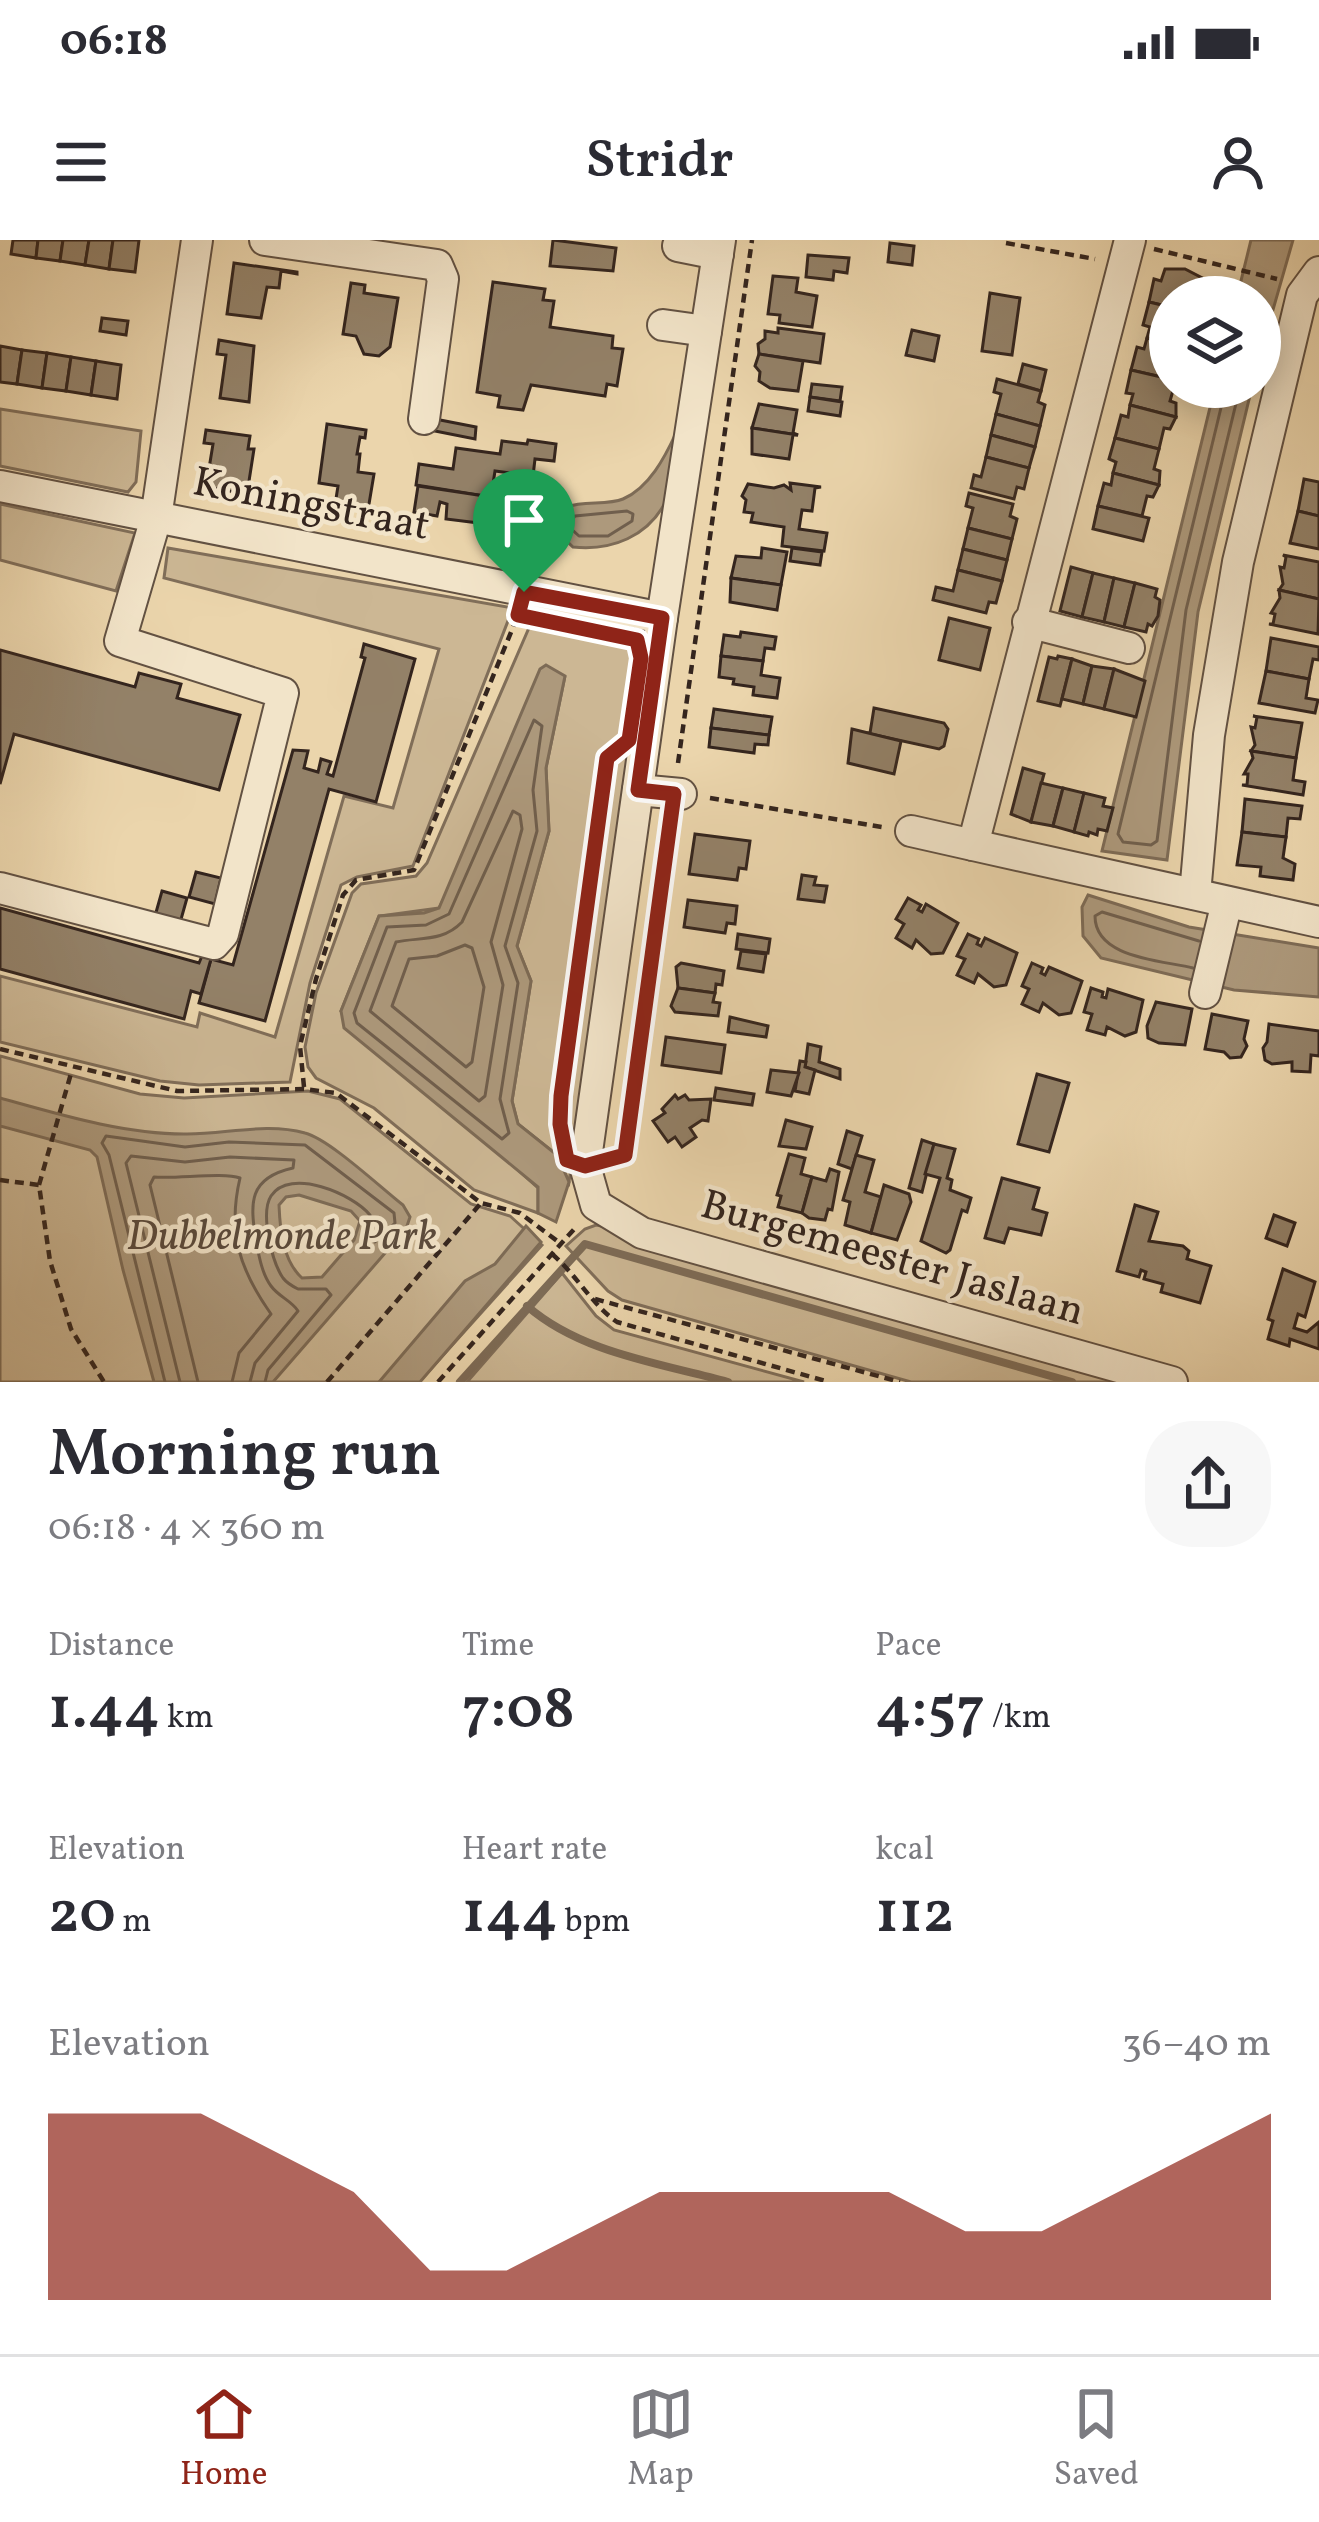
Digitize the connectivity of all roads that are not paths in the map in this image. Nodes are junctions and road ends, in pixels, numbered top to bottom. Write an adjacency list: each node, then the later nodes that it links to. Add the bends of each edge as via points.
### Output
1 (197, 240): 8 (street)
2 (265, 240): 6 (street, via 437,265 443,279)
3 (703, 248): 9 (street, via 686,328)
4 (1128, 249): 10 (street)
5 (1319, 272): 17 (street, via 1302,295 1238,562 1209,735)
6 (424, 419)
7 (0, 486): 8 (street, Koningstraat)
8 (156, 518): 9 (street, Koningstraat); 16 (street, Koningstraat, via 120,641 283,693 223,934 214,944)
9 (662, 618): 12 (street)
10 (1028, 622): 11 (street); 15 (street)
11 (1129, 648)
12 (638, 790): 13 (street); 21 (street, Burgemeester Jaslaan, via 585,1166 596,1205 642,1234)
13 (677, 794)
14 (911, 831): 15 (street)
15 (973, 845): 17 (street)
16 (0, 888)
17 (1195, 894): 18 (street)
18 (1223, 914): 19 (street); 20 (street)
19 (1319, 922)
20 (1205, 993)
21 (1172, 1382)

